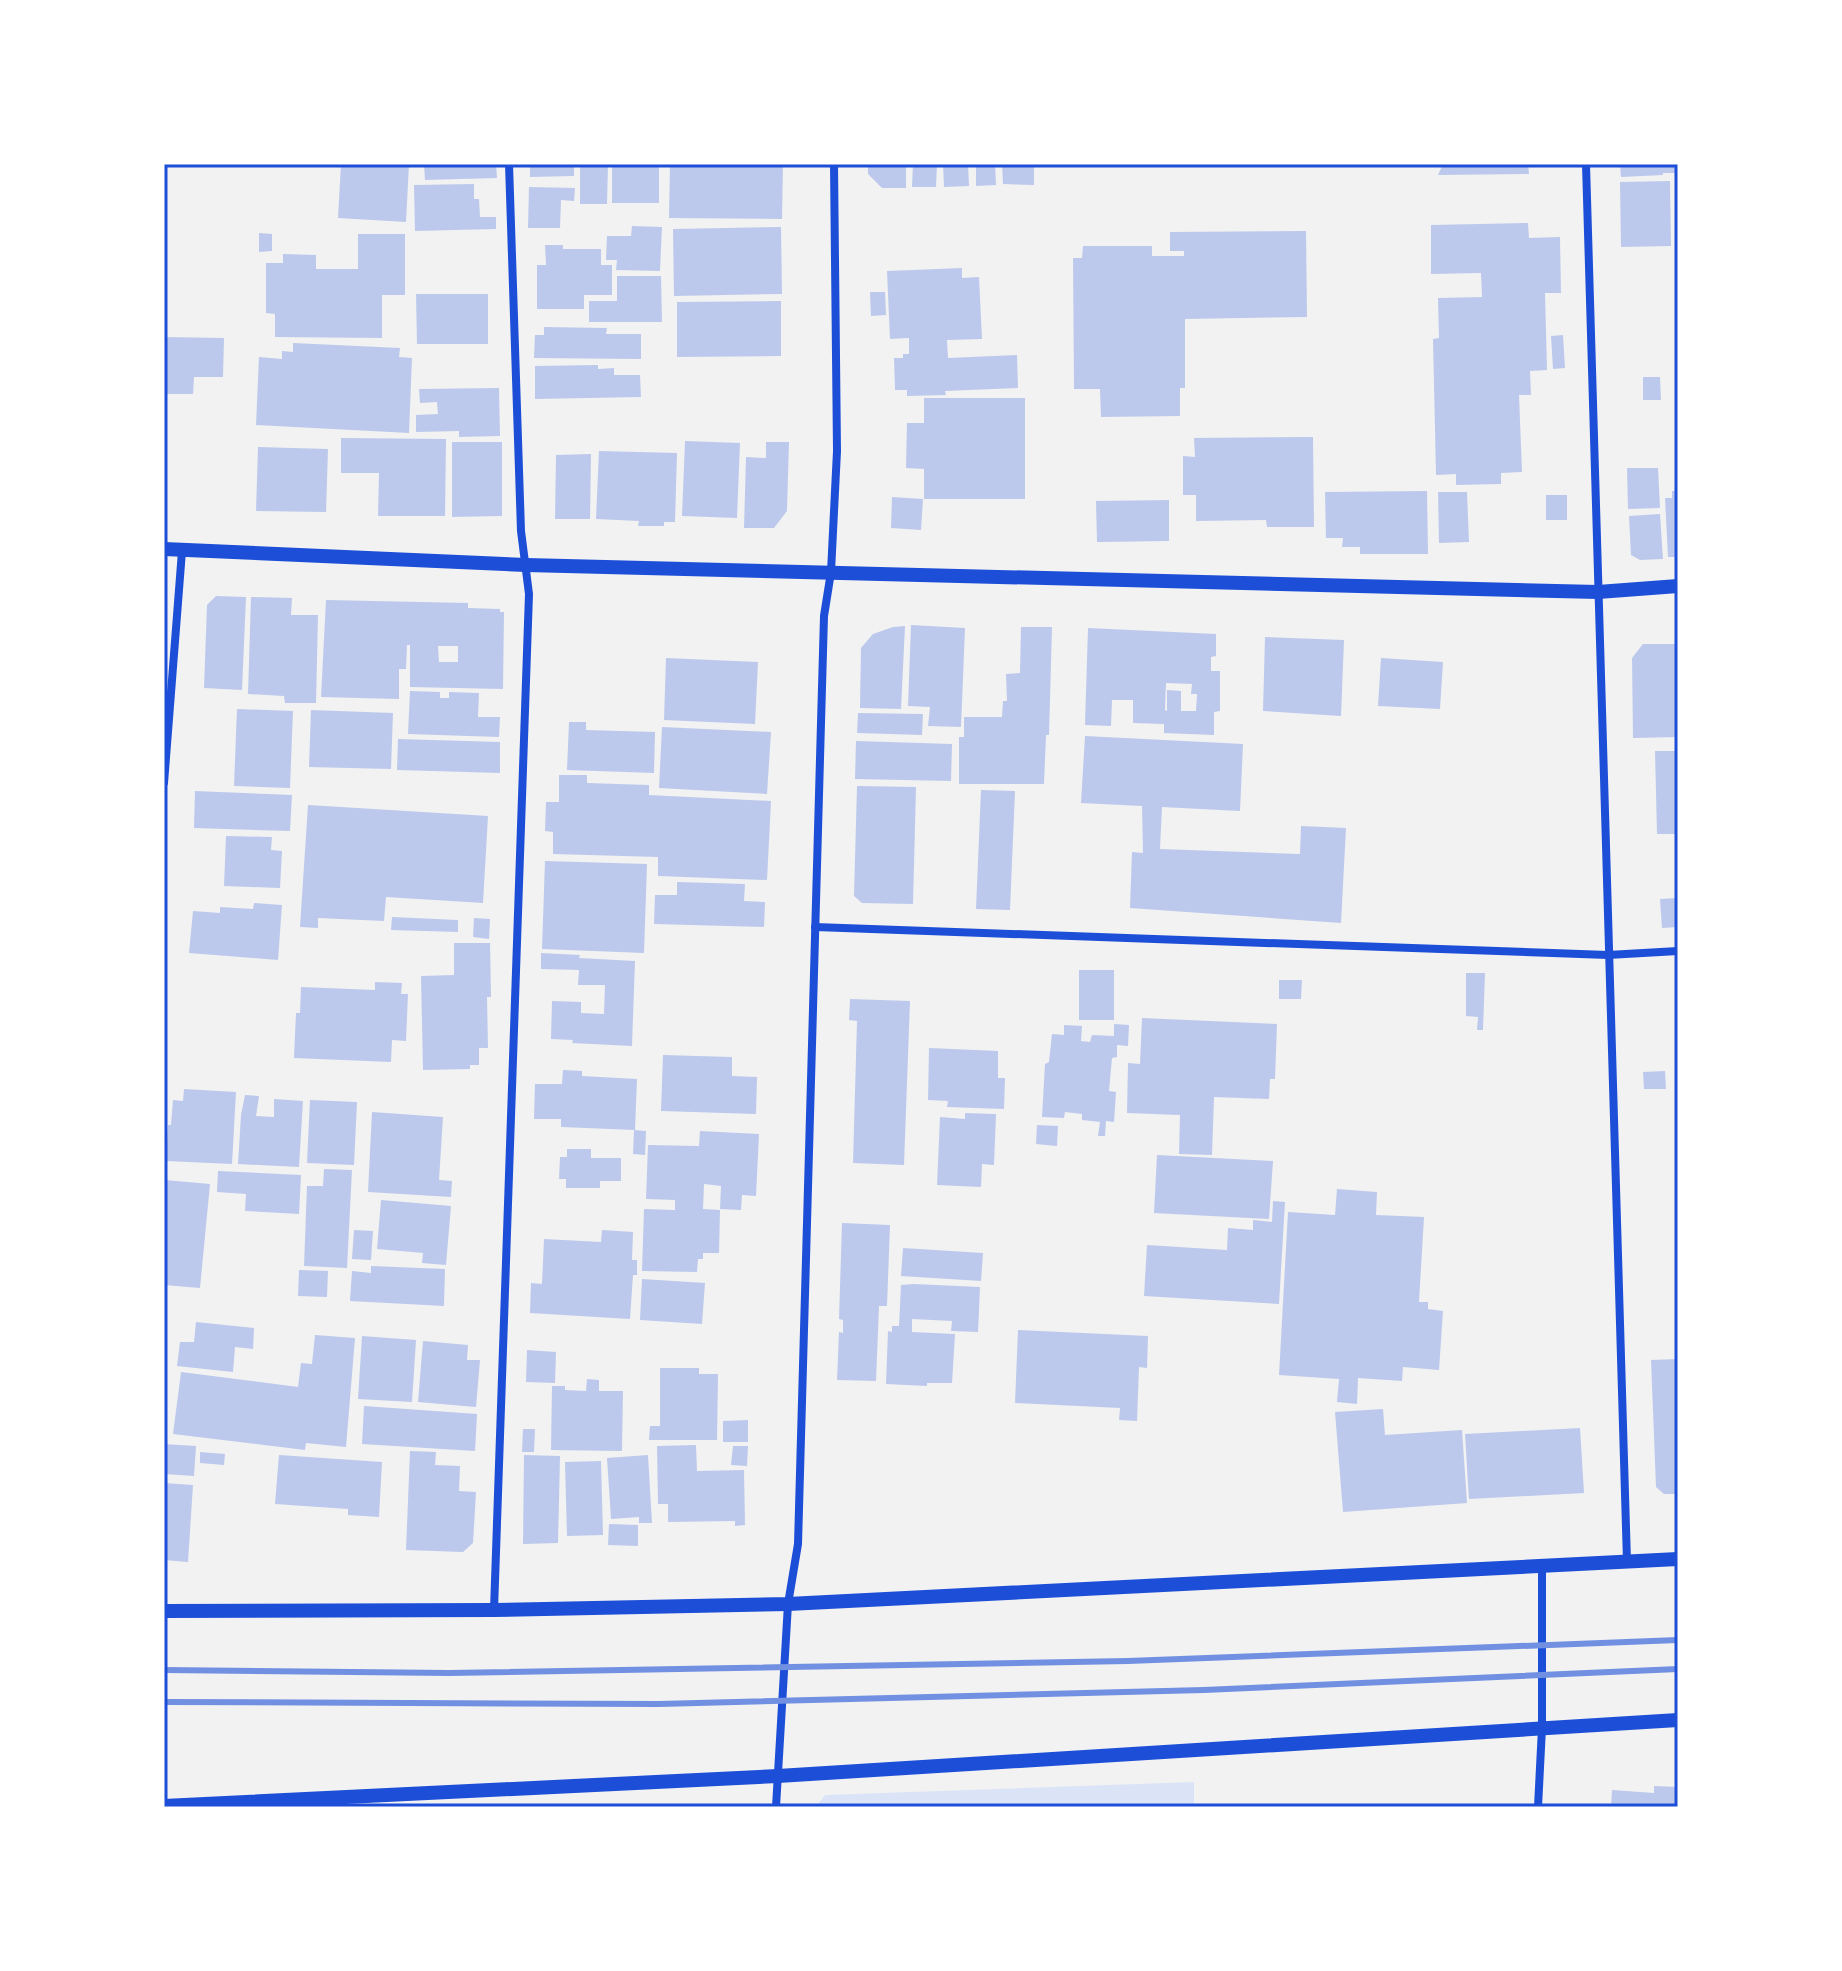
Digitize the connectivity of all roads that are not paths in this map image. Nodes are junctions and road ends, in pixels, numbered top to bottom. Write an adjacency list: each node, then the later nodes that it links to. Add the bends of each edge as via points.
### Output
1 (509, 164): 6 (street)
2 (834, 164): 7 (street, via 837,451)
3 (1586, 164): 9 (street)
4 (164, 549): 5 (street)
5 (182, 551): 6 (street); 10 (street)
6 (526, 565): 7 (street); 18 (street)
7 (831, 572): 9 (street); 11 (street, via 824,616)
8 (1678, 586): 9 (street)
9 (1598, 592): 13 (street)
10 (164, 783)
11 (815, 927): 13 (street); 17 (street, via 798,1544)
12 (1678, 951): 13 (street)
13 (1608, 955): 15 (street)
14 (1678, 1559): 15 (street)
15 (1627, 1562): 16 (street)
16 (1542, 1567): 17 (street); 21 (street)
17 (788, 1604): 18 (street); 22 (street)
18 (494, 1610): 19 (street)
19 (164, 1611)
20 (1678, 1720): 21 (street)
21 (1542, 1728): 22 (street); 25 (street)
22 (778, 1776): 23 (street); 24 (street)
23 (164, 1806)
24 (776, 1807)
25 (1538, 1807)

